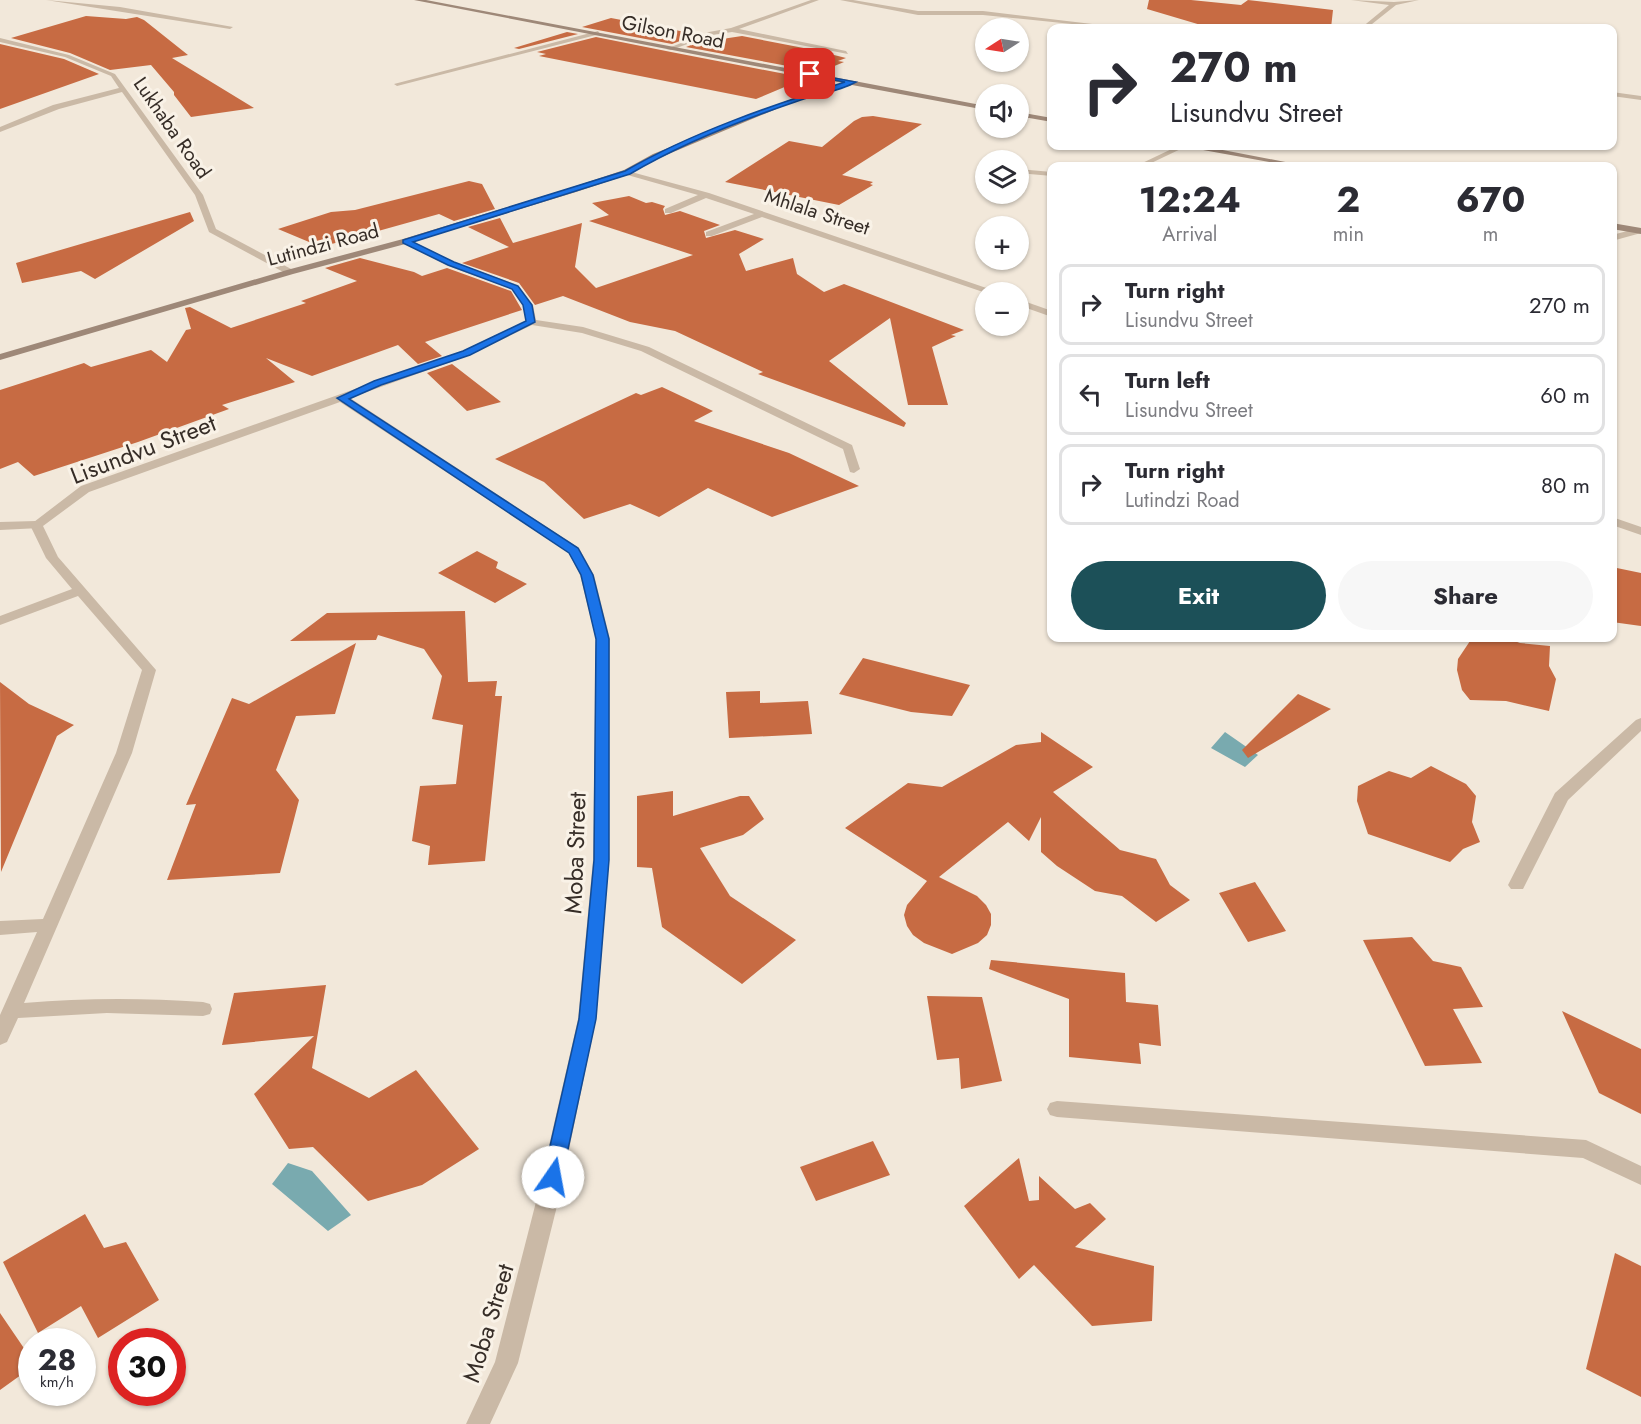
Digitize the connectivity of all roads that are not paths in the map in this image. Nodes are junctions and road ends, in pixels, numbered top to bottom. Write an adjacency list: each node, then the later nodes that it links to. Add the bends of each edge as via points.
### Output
1 (49, 0): 10 (street)
2 (417, 0): 12 (street, Gilson Road)
3 (816, 0): 11 (street)
4 (843, 0): 8 (street, via 918,13 983,13)
5 (1354, 0): 7 (street)
6 (1416, 0): 7 (street)
7 (1394, 4): 9 (street)
8 (1086, 24)
9 (1369, 24)
10 (230, 27)
11 (732, 30): 16 (street, via 711,33); 17 (street)
12 (598, 33): 16 (street, Gilson Road); 19 (street)
13 (0, 40): 14 (street, Lukhaba Road)
14 (13, 42): 15 (street); 20 (street, Lukhaba Road, via 67,56 113,75)
15 (0, 46)
16 (669, 50): 18 (street, Gilson Road)
17 (846, 53)
18 (853, 82): 23 (street, Gilson Road); 31 (street, Lutindzi Road, via 733,124)
19 (397, 84)
20 (124, 89): 26 (street, via 56,107); 42 (street, Lukhaba Road, via 199,195 212,230)
21 (1617, 95): 22 (street)
22 (1641, 98)
23 (975, 106)
24 (1029, 116): 25 (street)
25 (1047, 119)
26 (0, 130)
27 (1174, 150): 29 (street)
28 (1214, 150): 30 (street)
29 (1149, 162)
30 (1280, 162)
31 (627, 172): 34 (street, Mhlala Street); 41 (street, Lutindzi Road)
32 (1029, 172): 33 (street)
33 (1047, 174)
34 (706, 195): 35 (street); 36 (street, Mhlala Street)
35 (668, 211)
36 (761, 214): 39 (street); 43 (street, Mhlala Street)
37 (1617, 227): 38 (street)
38 (1640, 231): 40 (street)
39 (709, 234)
40 (1617, 237)
41 (406, 242): 42 (street, Lutindzi Road); 46 (street, via 451,264 515,287 528,305)
42 (290, 272): 47 (street, Lutindzi Road)
43 (975, 286)
44 (1029, 306): 45 (street)
45 (1047, 312)
46 (531, 322): 48 (street, Lisundvu Street, via 466,353); 49 (street, via 583,330 654,354 848,447)
47 (0, 357)
48 (342, 398): 51 (street, Lisundvu Street, via 85,489); 65 (street, Moba Street, via 574,551 587,575 603,639 601,860 587,1019 548,1198 506,1363)
49 (854, 469)
50 (1617, 523): 53 (street)
51 (36, 525): 52 (street); 54 (street, via 52,558)
52 (0, 526)
53 (1641, 531)
54 (80, 591): 55 (street); 58 (street, via 149,670 124,753)
55 (0, 621)
56 (1641, 723): 57 (street, via 1561,797)
57 (1517, 885)
58 (48, 925): 59 (street); 61 (street)
59 (0, 928)
60 (203, 1009): 61 (street, via 158,1005)
61 (11, 1011): 62 (street)
62 (0, 1036)
63 (1057, 1109): 64 (street, via 1586,1149)
64 (1641, 1176)
65 (478, 1424)

